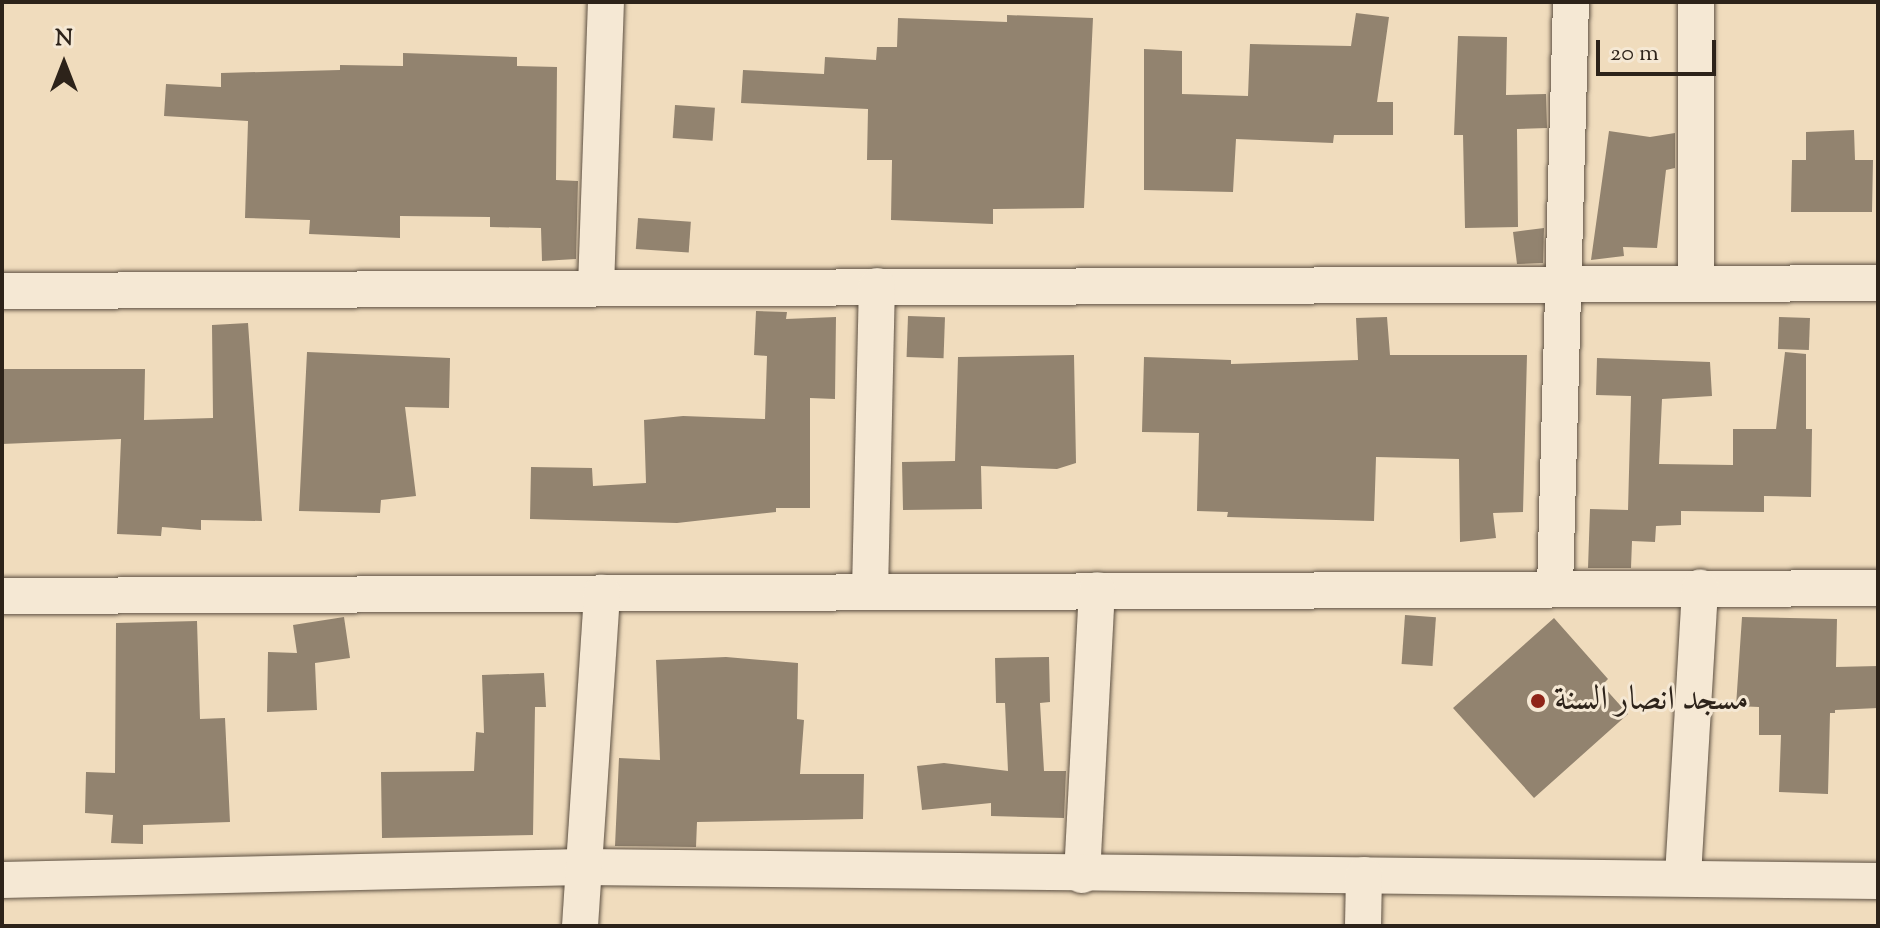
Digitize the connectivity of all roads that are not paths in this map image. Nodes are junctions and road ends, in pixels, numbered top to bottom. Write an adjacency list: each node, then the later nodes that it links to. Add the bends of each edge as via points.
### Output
1 (606, 2): 8 (street)
2 (1571, 2): 4 (street)
3 (1696, 2): 5 (street)
4 (1563, 282): 5 (street); 7 (street); 11 (street)
5 (1696, 283): 6 (street)
6 (1878, 283)
7 (877, 286): 8 (street); 14 (street)
8 (596, 287): 9 (street)
9 (2, 291)
10 (1700, 587): 11 (street); 12 (street); 20 (street)
11 (1555, 588): 13 (street)
12 (1878, 588)
13 (1097, 590): 14 (street); 18 (street)
14 (870, 591): 15 (street)
15 (602, 593): 16 (street); 17 (street)
16 (2, 596)
17 (583, 867): 18 (street); 21 (street); 23 (street)
18 (1082, 875): 19 (street)
19 (1364, 875): 20 (street); 24 (street)
20 (1683, 876): 22 (street)
21 (2, 880)
22 (1878, 881)
23 (580, 926)
24 (1363, 926)

